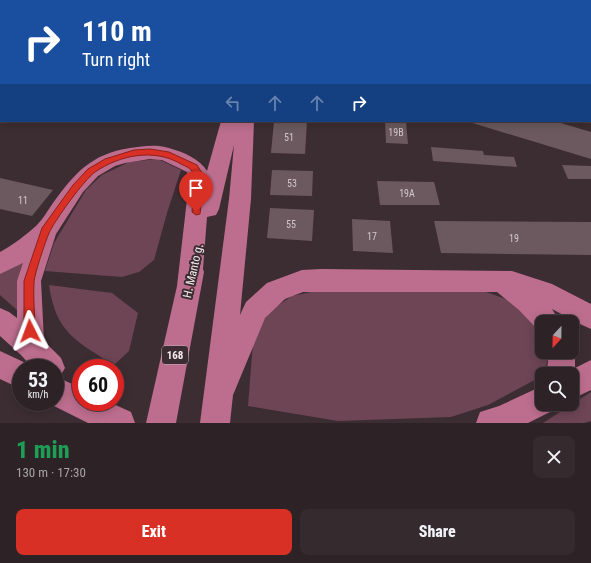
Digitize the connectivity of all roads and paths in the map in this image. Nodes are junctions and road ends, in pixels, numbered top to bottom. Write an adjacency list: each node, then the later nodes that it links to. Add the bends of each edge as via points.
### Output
1 (230, 122): 6 (main road, H. Manto g. / 168)
2 (245, 122): 18 (main road, via 240,199)
3 (45, 231): 4 (main road, via 18,254); 6 (main road, via 76,187 91,171 108,161 134,153 150,152 178,158 194,167 200,182); 10 (main road, via 29,281)
4 (0, 264)
5 (498, 281): 7 (main road, via 523,296); 8 (main road, via 537,289); 18 (main road, via 321,280 302,281 276,291 255,310)
6 (189, 286): 20 (main road, H. Manto g. / 168)
7 (542, 315)
8 (591, 317)
9 (0, 320): 10 (main road)
10 (31, 346): 11 (main road)
11 (43, 359)
12 (0, 364): 13 (main road)
13 (12, 370)
14 (591, 374): 16 (main road)
15 (64, 381): 17 (main road)
16 (579, 381)
17 (72, 389)
18 (219, 393): 21 (main road)
19 (535, 404): 22 (main road)
20 (161, 423)
21 (215, 423)
22 (491, 423)

